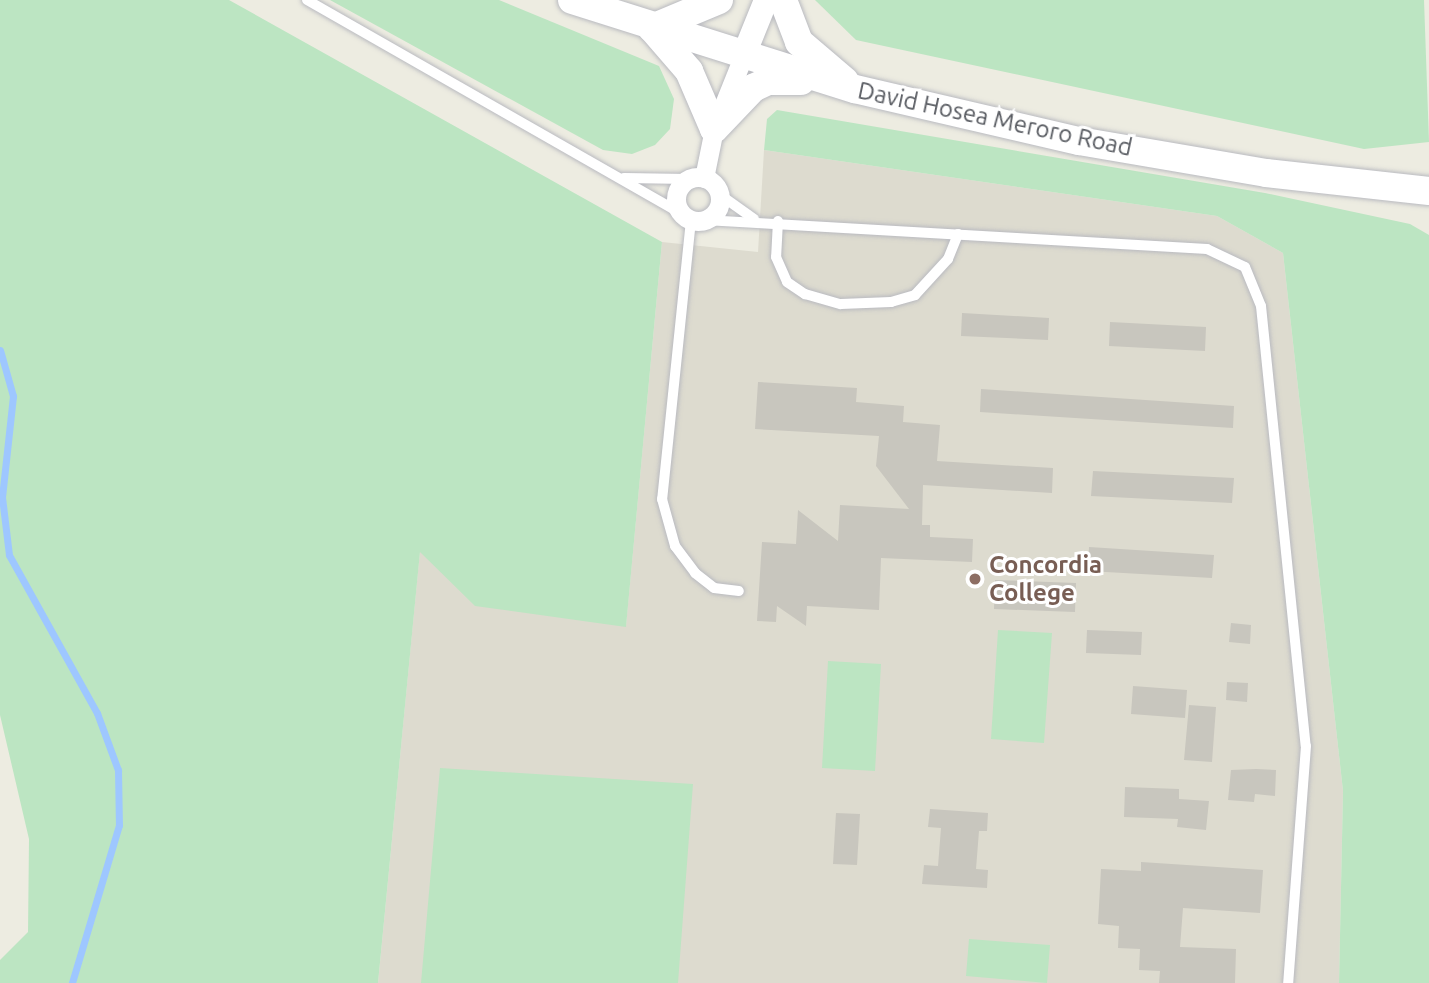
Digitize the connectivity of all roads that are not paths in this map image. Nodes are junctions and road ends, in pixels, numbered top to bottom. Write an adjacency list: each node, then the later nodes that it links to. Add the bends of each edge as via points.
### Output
1 (307, 0): 10 (lane)
2 (572, 0): 6 (main road, David Hosea Meroro Road)
3 (719, 0): 6 (main road)
4 (766, 0): 7 (street)
5 (783, 0): 8 (main road, via 799,42)
6 (652, 29): 7 (main road, David Hosea Meroro Road); 9 (main road, via 688,71)
7 (743, 57): 8 (main road, David Hosea Meroro Road); 9 (street)
8 (855, 89): 9 (main road, via 768,81 740,100); 12 (main road, David Hosea Meroro Road, via 1079,141)
9 (714, 129): 11 (street)
10 (620, 178): 11 (lane); 14 (lane)
11 (696, 178): 13 (street); 14 (street, via 676,194)
12 (1416, 190)
13 (719, 194): 14 (street, via 715,212); 15 (lane)
14 (693, 218): 15 (lane); 18 (lane, via 662,499 675,546 695,573 714,588)
15 (755, 219): 16 (lane)
16 (778, 220): 17 (lane); 17 (lane, via 776,257 787,282 805,294 841,304 891,302 915,295 948,259)
17 (958, 234): 19 (lane, via 1207,249 1245,267 1261,306 1306,746)
18 (739, 591)
19 (1288, 983)

